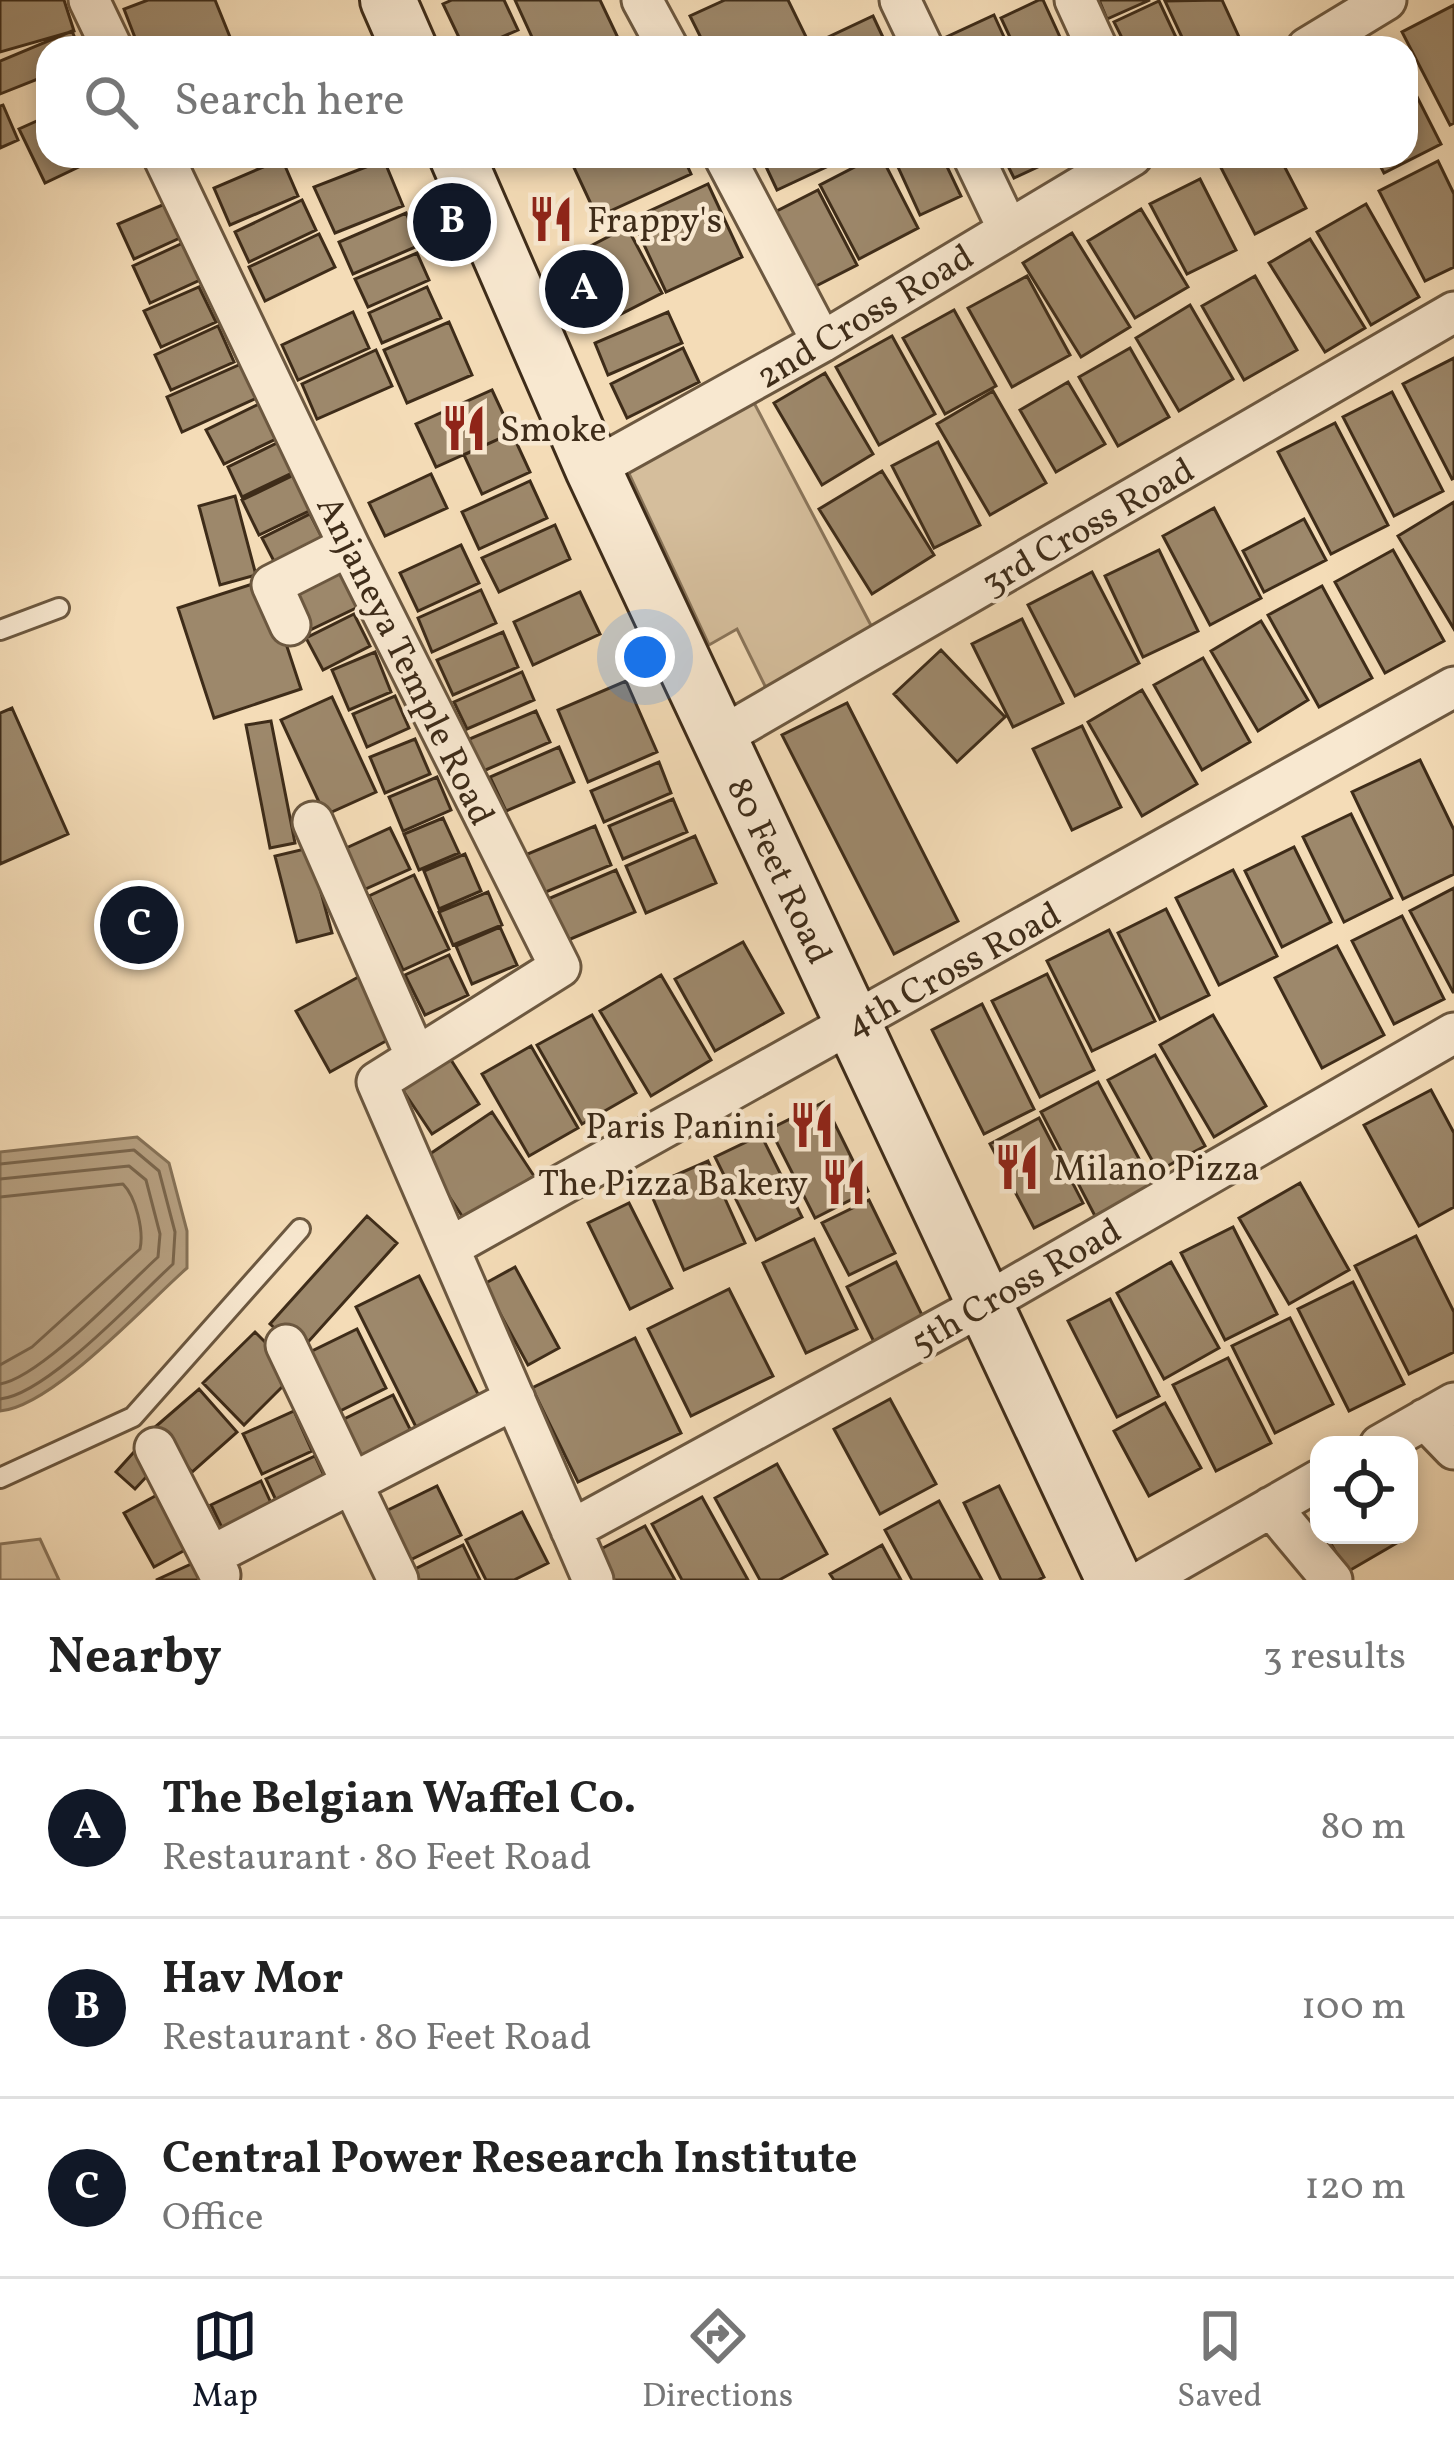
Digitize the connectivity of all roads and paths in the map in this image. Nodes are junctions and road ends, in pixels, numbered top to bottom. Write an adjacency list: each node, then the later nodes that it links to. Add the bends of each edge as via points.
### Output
1 (89, 0): 7 (street)
2 (388, 0): 8 (street)
3 (642, 0): 9 (street)
4 (901, 0): 10 (street)
5 (1075, 0): 11 (street)
6 (1387, 0): 12 (street)
7 (106, 36)
8 (404, 36)
9 (662, 36)
10 (918, 36)
11 (1092, 36)
12 (1327, 36)
13 (170, 168): 22 (street, Anjaneya Temple Road)
14 (462, 168): 21 (street, 80 Feet Road)
15 (730, 168): 20 (street)
16 (980, 168): 18 (street)
17 (1112, 168): 18 (street, 2nd Cross Road)
18 (1008, 230): 20 (street, 2nd Cross Road)
19 (1454, 312): 27 (street, 3rd Cross Road)
20 (822, 342): 21 (street, 2nd Cross Road)
21 (593, 469): 27 (street, 80 Feet Road)
22 (349, 546): 24 (street, via 267,572); 31 (street, Anjaneya Temple Road, via 560,967)
23 (59, 608): 25 (lane)
24 (290, 626)
25 (0, 629)
26 (1454, 687): 29 (street, 4th Cross Road)
27 (719, 738): 29 (street, 80 Feet Road)
28 (313, 822): 31 (street)
29 (852, 1023): 33 (street, 4th Cross Road); 34 (street, 80 Feet Road)
30 (1454, 1034): 34 (street, 5th Cross Road)
31 (416, 1057): 33 (street, Anjaneya Temple Road, via 377,1082)
32 (300, 1229): 41 (lane, via 133,1417)
33 (450, 1247): 36 (street)
34 (987, 1302): 45 (street, 5th Cross Road); 49 (street, 80 Feet Road)
35 (286, 1345): 42 (street)
36 (515, 1399): 42 (street); 45 (street)
37 (1440, 1411): 38 (street); 40 (street)
38 (1395, 1436)
39 (155, 1448): 46 (street)
40 (1454, 1449)
41 (0, 1478)
42 (351, 1484): 46 (street); 47 (street)
43 (1310, 1485): 44 (street)
44 (1270, 1507): 50 (street); 51 (street)
45 (571, 1530): 48 (street)
46 (217, 1568)
47 (398, 1580)
48 (593, 1580)
49 (1114, 1580)
50 (1144, 1580)
51 (1332, 1580)

